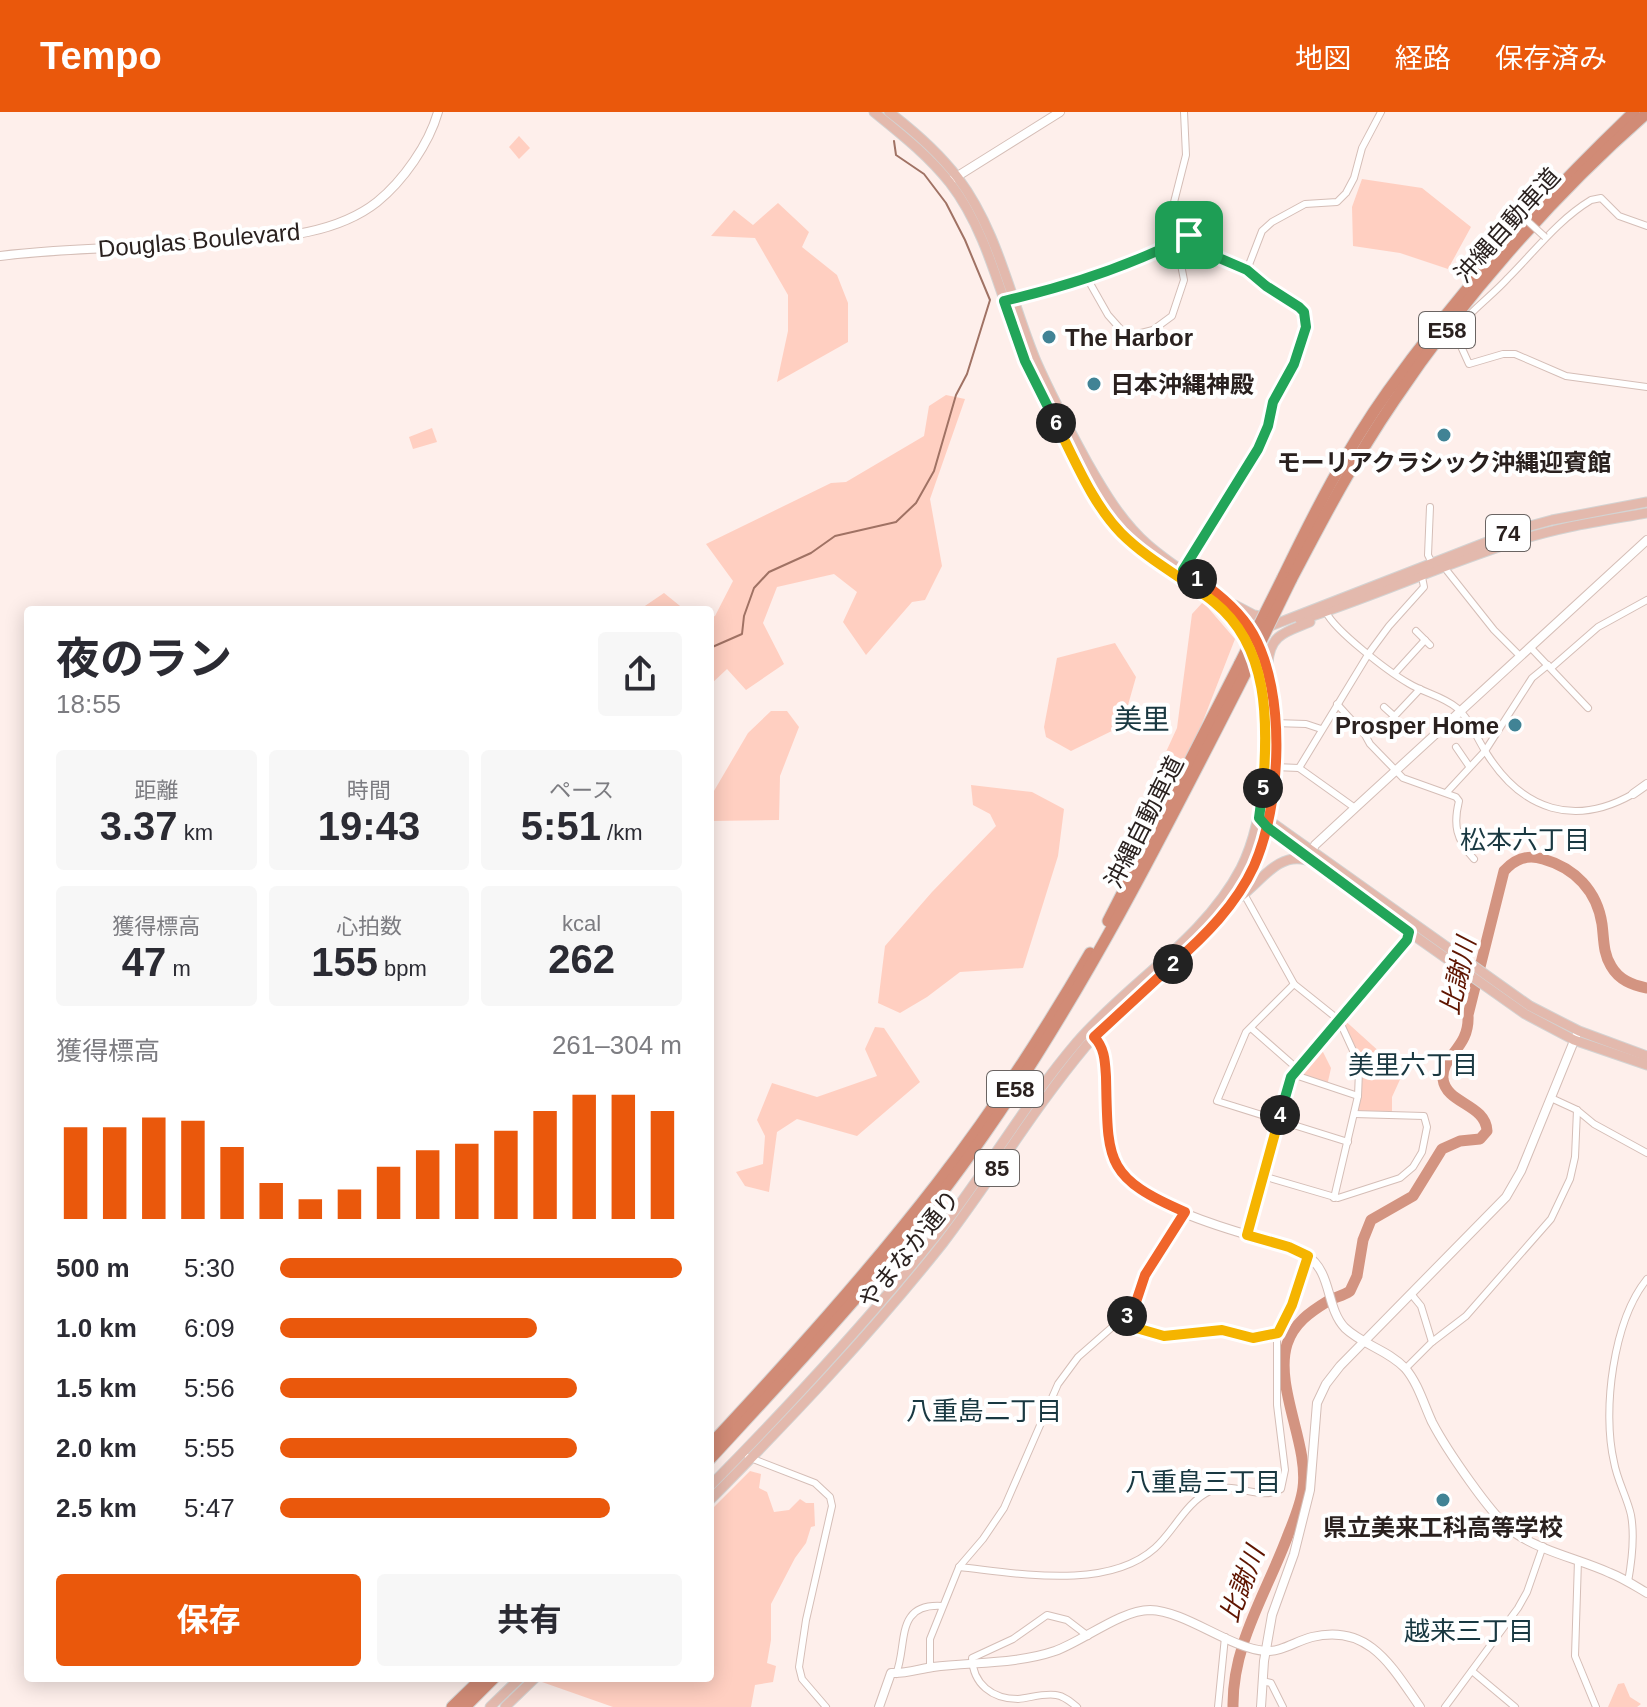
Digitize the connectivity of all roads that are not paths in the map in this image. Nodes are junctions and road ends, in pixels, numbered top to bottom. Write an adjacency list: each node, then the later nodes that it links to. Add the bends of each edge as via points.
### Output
1 (438, 112): 14 (street, Douglas Boulevard, via 425,142 393,186 377,202 329,225 276,237)
2 (874, 112): 9 (main road)
3 (889, 112): 9 (main road, via 927,144)
4 (1060, 112): 9 (street)
5 (1184, 112): 13 (street, via 1187,149 1171,214)
6 (1381, 112): 15 (street, via 1346,193 1332,204 1298,207 1268,225)
7 (1634, 112): 27 (highway, 沖縄自動車道 / E58, via 1536,210 1423,344 1331,481)
8 (1647, 113): 27 (highway, 沖縄自動車道 / E58, via 1543,215 1431,350 1365,445)
9 (953, 179): 17 (main road, via 980,215)
10 (1512, 207): 12 (street, bridge)
11 (1647, 226): 12 (street, via 1619,216 1597,198)
12 (1545, 237): 18 (street, via 1455,333 1469,364 1515,354 1566,376)
13 (1174, 242): 15 (street, via 1189,235 1219,258); 16 (street); 16 (street, via 1184,273 1180,297 1172,316 1153,330 1129,335 1121,331)
14 (0, 256)
15 (1247, 270): 25 (street, via 1299,307 1306,327 1258,449)
16 (1087, 278): 17 (street)
17 (1008, 300): 25 (main road, via 1110,502)
18 (1647, 387)
19 (1647, 502): 23 (main road, 74, via 1552,520)
20 (1430, 507): 23 (street)
21 (1647, 513): 24 (main road, 74, via 1555,530)
22 (1647, 540): 34 (street)
23 (1432, 563): 24 (street); 31 (main road, 74)
24 (1444, 567): 26 (main road, 74); 36 (street)
25 (1181, 574): 28 (main road); 33 (main road)
26 (1422, 577): 30 (main road, 74); 35 (street, via 1424,587)
27 (1287, 579): 37 (highway, 沖縄自動車道 / E58, bridge)
28 (1225, 600): 31 (main road, via 1262,617); 33 (main road)
29 (1647, 602): 39 (street, via 1598,627)
30 (1327, 613): 33 (main road, 74); 35 (street, via 1335,627); 38 (main road, via 1274,641)
31 (1300, 614): 33 (main road, 74)
32 (1416, 631): 40 (street, via 1427,642)
33 (1251, 636): 38 (main road, やまなか通り / 85); 60 (main road, やまなか通り / 85, via 1263,697)
34 (1531, 648): 36 (street); 39 (street)
35 (1369, 653): 40 (street); 42 (street)
36 (1520, 656): 45 (street)
37 (1244, 667): 93 (highway, 沖縄自動車道 / E58, via 1114,912 976,1131 851,1289); 94 (highway, 沖縄自動車道 / E58, via 1137,886 984,1136 868,1283)
38 (1267, 667): 47 (main road, やまなか通り / 85)
39 (1550, 667): 44 (street); 51 (street, via 1532,678)
40 (1395, 673): 41 (street)
41 (1420, 689): 45 (street); 46 (street)
42 (1337, 704): 49 (street); 55 (street)
43 (1384, 707): 46 (street)
44 (1588, 708)
45 (1460, 711): 51 (street); 55 (street)
46 (1394, 716): 48 (street)
47 (1274, 723): 49 (street); 53 (main road, やまなか通り / 85)
48 (1388, 723)
49 (1321, 729): 54 (street)
50 (1456, 747): 52 (street)
51 (1485, 751): 52 (street); 58 (street, via 1520,791 1549,808 1586,812 1613,806)
52 (1469, 766): 57 (street)
53 (1275, 767): 54 (street); 60 (main road, やまなか通り / 85)
54 (1299, 768): 59 (street)
55 (1395, 771): 57 (street); 59 (street)
56 (1647, 784): 58 (street)
57 (1447, 792): 62 (street, via 1459,801 1456,834)
58 (1633, 794)
59 (1355, 808): 61 (street, via 1315,845)
60 (1265, 822): 61 (main road); 64 (main road, やまなか通り / 85, via 1253,867); 69 (main road, やまなか通り / 85, via 1220,902 1115,1002)
61 (1313, 857): 63 (main road, via 1281,861); 65 (main road)
62 (1474, 859)
63 (1244, 894): 64 (main road); 66 (street)
64 (1234, 901): 69 (main road, やまなか通り / 85, via 1201,939)
65 (1412, 928): 67 (street); 70 (main road)
66 (1294, 984): 67 (street); 68 (street)
67 (1339, 1020): 73 (street); 74 (street, via 1356,1057)
68 (1251, 1028): 73 (street); 78 (street, via 1217,1101)
69 (1092, 1033): 83 (street, via 1102,1045 1105,1061 1115,1163 1132,1185); 95 (main road, やまなか通り / 85, via 1043,1087 940,1238)
70 (1576, 1036): 71 (main road); 72 (main road); 75 (street)
71 (1647, 1056)
72 (1647, 1065)
73 (1296, 1072): 74 (street); 78 (street)
74 (1358, 1096): 77 (street)
75 (1551, 1098): 76 (street); 87 (street, via 1506,1197)
76 (1577, 1110): 80 (street); 91 (street, via 1570,1179 1551,1219 1466,1316)
77 (1354, 1114): 79 (street); 82 (street, via 1424,1116 1425,1141 1407,1174)
78 (1279, 1119): 79 (street); 81 (street)
79 (1348, 1142): 82 (street)
80 (1647, 1153)
81 (1263, 1176): 82 (street); 84 (street)
82 (1334, 1198)
83 (1185, 1212): 84 (street); 88 (street, via 1145,1275 1134,1308)
84 (1247, 1235): 85 (street)
85 (1308, 1256): 89 (street); 90 (street, via 1324,1273 1346,1328)
86 (1647, 1279): 101 (street, via 1613,1365 1608,1422 1614,1465 1630,1513)
87 (1412, 1295): 90 (street); 91 (street)
88 (1119, 1323): 89 (street, via 1164,1336 1222,1330 1253,1338); 100 (street, via 1064,1374 1004,1508)
89 (1278, 1333): 100 (street, via 1277,1405 1285,1470 1281,1489 1271,1494 1236,1487 1207,1492 1156,1546 1122,1567 1040,1576)
90 (1367, 1341): 92 (street); 106 (street, via 1326,1384 1317,1403 1306,1511 1272,1615)
91 (1432, 1342): 92 (street)
92 (1405, 1369): 98 (street, via 1441,1438 1500,1520)
93 (714, 1441)
94 (714, 1455)
95 (747, 1456): 96 (main road, やまなか通り / 85); 97 (main road, やまなか通り / 85); 120 (street, via 815,1483 831,1499 799,1667 802,1679)
96 (714, 1483)
97 (714, 1495)
98 (1543, 1546): 99 (street); 109 (street, via 1523,1600)
99 (1578, 1560): 101 (street); 129 (street, via 1575,1656)
100 (959, 1567): 103 (street)
101 (1628, 1582): 102 (street)
102 (1647, 1593)
103 (942, 1606): 108 (street, via 930,1639); 110 (street, via 928,1606 909,1618)
104 (1088, 1636): 105 (street, via 1150,1610); 107 (street, via 1045,1654); 107 (street, via 1067,1620 1047,1615 1013,1639 976,1655)
105 (1230, 1638): 106 (street); 123 (street)
106 (1266, 1651): 111 (street); 126 (street, via 1325,1635 1360,1640 1377,1650)
107 (972, 1663): 108 (street); 122 (street, via 981,1685 999,1697 1054,1694)
108 (930, 1667): 110 (street)
109 (1472, 1671): 127 (street); 128 (street)
110 (896, 1674): 121 (street, via 891,1673)
111 (1262, 1681): 124 (street); 125 (street, via 1271,1683)
112 (478, 1682): 116 (highway)
113 (490, 1682): 117 (highway)
114 (516, 1682): 118 (main road)
115 (531, 1682): 119 (main road)
116 (452, 1707)
117 (465, 1707)
118 (490, 1707)
119 (505, 1707)
120 (826, 1707)
121 (879, 1707)
122 (1077, 1707)
123 (1218, 1707)
124 (1261, 1707)
125 (1283, 1707)
126 (1420, 1707)
127 (1445, 1707)
128 (1515, 1707)
129 (1596, 1707)

